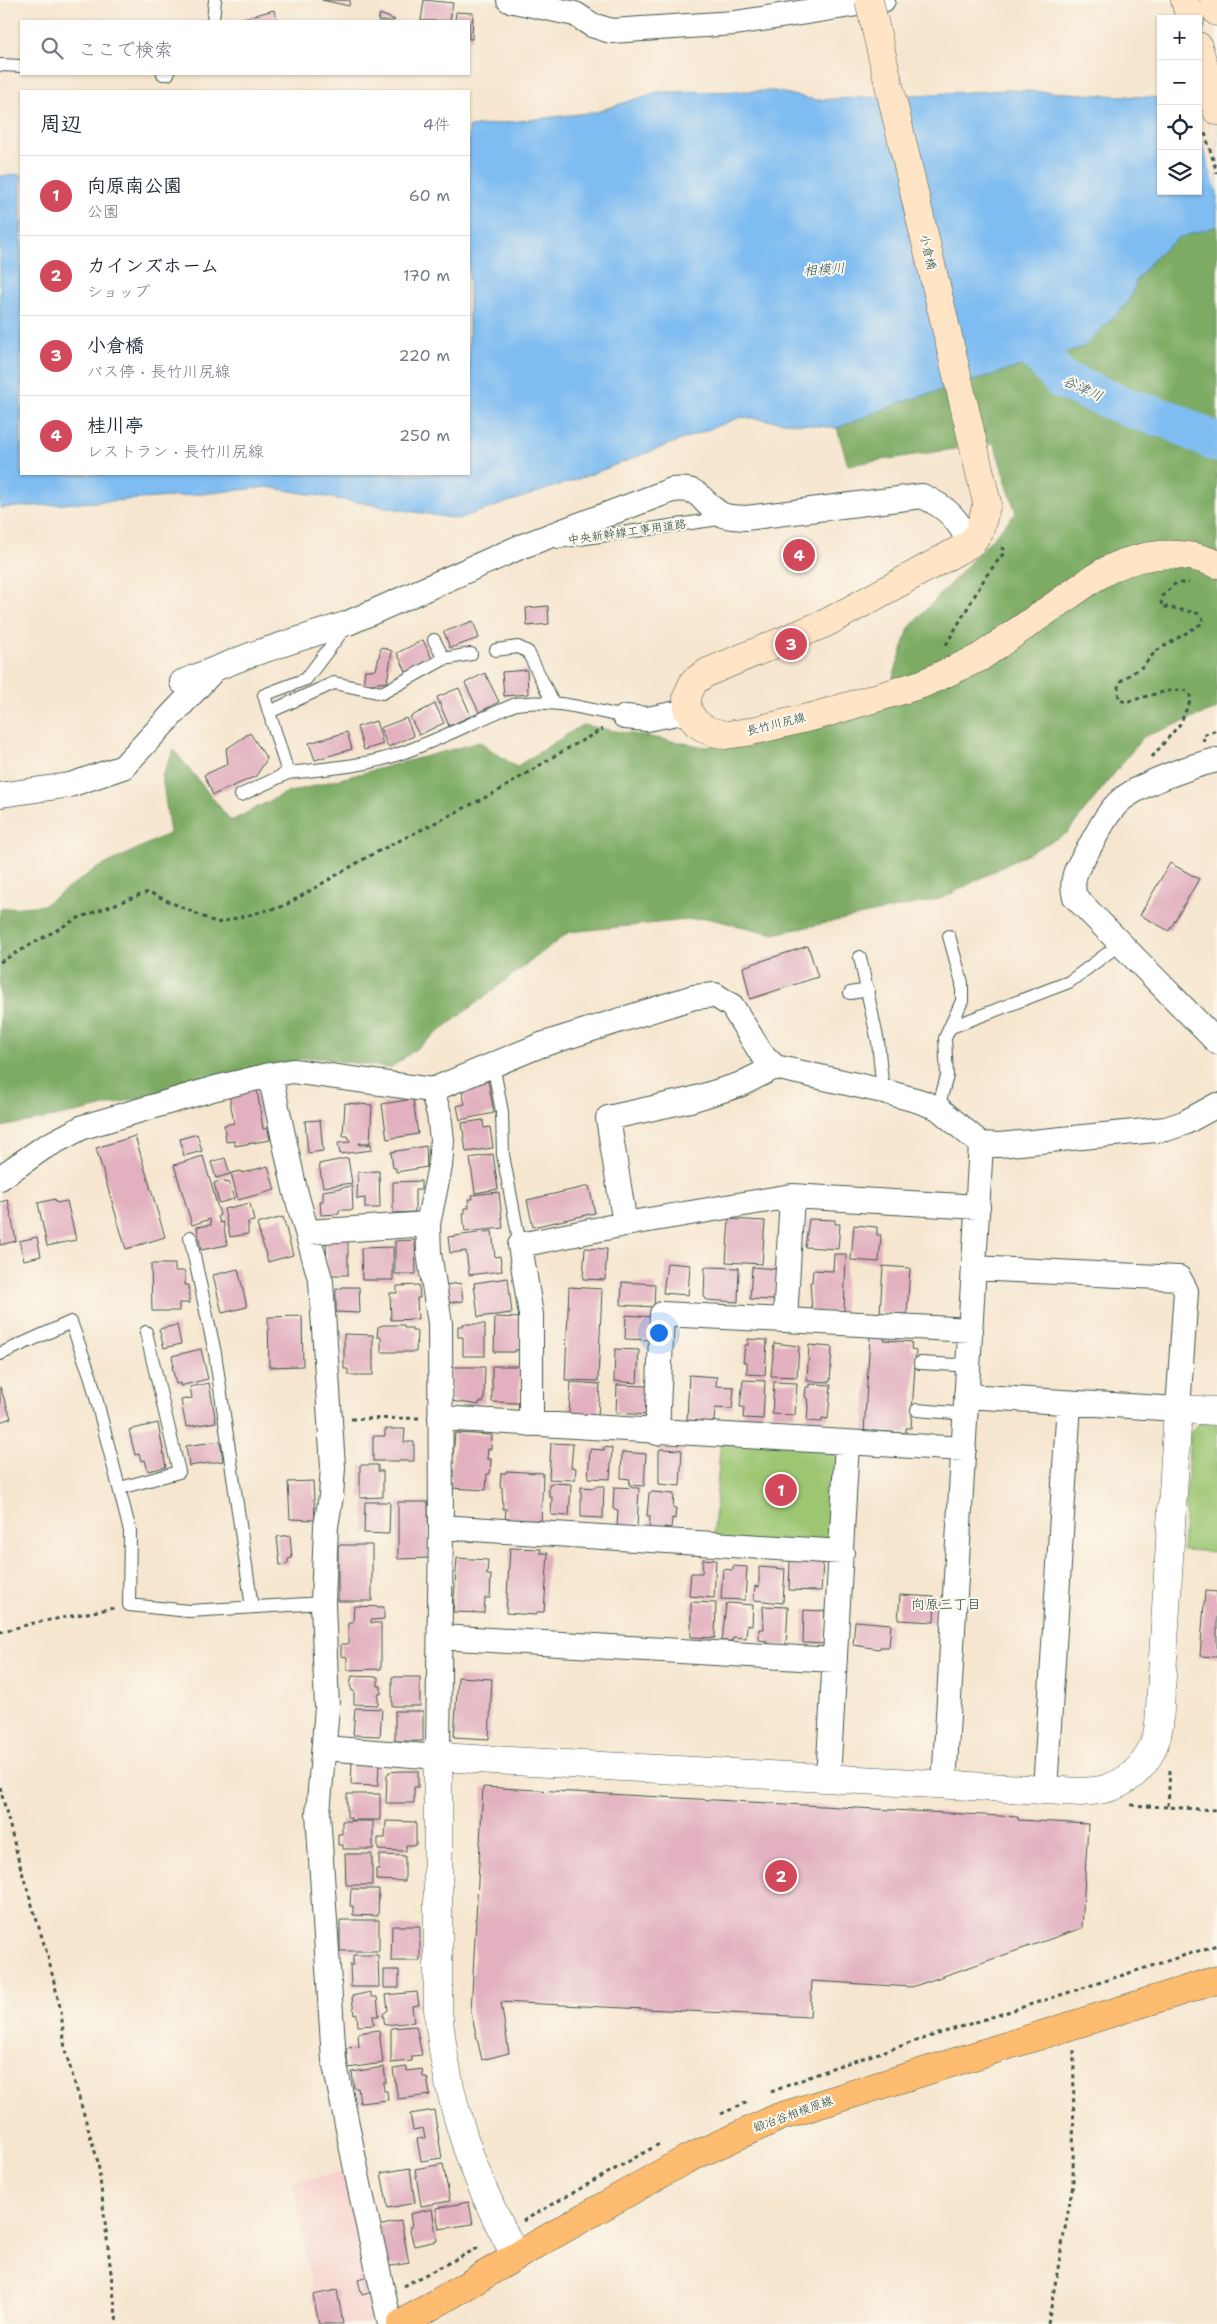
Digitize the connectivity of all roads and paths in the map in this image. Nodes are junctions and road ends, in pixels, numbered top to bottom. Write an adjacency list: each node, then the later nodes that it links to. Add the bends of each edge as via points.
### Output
1 (215, 0): 9 (lane)
2 (509, 0): 4 (street, via 575,14 592,25 611,31 735,23)
3 (869, 0): 16 (main road, 小倉橋, bridge, via 987,504 979,534)
4 (883, 0)
5 (1185, 0): 8 (main road)
6 (1214, 0): 7 (main road)
7 (1217, 12)
8 (1189, 15)
9 (213, 20)
10 (1200, 60): 13 (main road)
11 (0, 65): 12 (lane)
12 (20, 66)
13 (1210, 119): 14 (path)
14 (1217, 173)
15 (733, 517): 16 (street, via 922,496 941,505 958,521); 17 (lane, 中央新幹線工事用道路); 17 (street, via 719,514 700,494 687,488 672,490)
16 (970, 544): 30 (main road, via 828,622 708,672 694,681 687,696)
17 (520, 547): 21 (street)
18 (999, 547): 24 (path, via 1004,549 1003,554 986,576)
19 (1217, 564): 30 (main road, 長竹川尻線, via 1171,554 1138,558 1110,567 979,658 922,684 819,714 726,735 709,731 696,723)
20 (1197, 584): 33 (path, via 1176,583 1162,596 1162,606 1202,615 1201,624 1156,650 1118,687 1117,694 1125,702 1175,690 1189,692 1191,699 1180,724)
21 (348, 623): 27 (street); 31 (lane, via 306,679 264,695)
22 (434, 640): 26 (lane)
23 (496, 650): 29 (lane, via 518,647 528,652)
24 (942, 651)
25 (471, 654): 26 (lane)
26 (444, 659): 31 (lane, via 382,693 334,683)
27 (216, 667): 28 (street); 36 (street, via 123,767 70,785)
28 (182, 682)
29 (553, 703): 32 (lane); 35 (lane, via 531,701 516,704 388,757)
30 (688, 711): 32 (street, via 647,718)
31 (269, 712): 35 (lane)
32 (625, 717): 41 (path, via 500,790 369,856 284,906 217,923 148,892 76,919)
33 (1151, 759)
34 (1217, 760): 39 (street, via 1196,764 1121,800 1074,872 1072,887 1075,897)
35 (288, 773): 37 (lane)
36 (1, 787)
37 (241, 795)
38 (949, 936): 44 (lane, via 962,983 962,1001)
39 (1120, 944): 44 (lane, via 1068,982); 45 (street)
40 (860, 957): 42 (lane)
41 (0, 962)
42 (868, 990): 43 (lane); 50 (lane, via 878,1042)
43 (850, 993)
44 (949, 1028): 52 (lane, via 945,1038 946,1076)
45 (1217, 1042)
46 (493, 1064): 47 (street, via 567,1036 694,997 715,995 732,1006 761,1053); 49 (street); 61 (lane, via 502,1112 503,1155)
47 (775, 1067): 50 (street); 58 (street, via 739,1086 608,1118)
48 (270, 1075): 49 (street, via 293,1071); 54 (street, via 83,1127 43,1148); 59 (street, via 295,1190)
49 (432, 1090): 57 (street, via 442,1140)
50 (882, 1091): 52 (street)
51 (1217, 1106): 53 (street, via 1166,1129)
52 (938, 1108): 53 (street)
53 (982, 1144): 56 (street)
54 (0, 1178)
55 (792, 1196): 56 (street); 58 (street); 63 (street)
56 (978, 1207): 62 (street)
57 (428, 1224): 59 (street); 74 (street, via 440,1323)
58 (625, 1224): 61 (street)
59 (308, 1232): 75 (street, via 321,1282)
60 (190, 1237): 85 (lane, via 215,1353)
61 (520, 1245): 76 (street, via 531,1315)
62 (974, 1268): 64 (street); 71 (street, via 1179,1278 1186,1292)
63 (785, 1320): 64 (street); 77 (street, via 662,1314)
64 (971, 1330): 70 (street)
65 (146, 1332): 80 (lane, via 179,1472)
66 (0, 1354): 80 (lane, via 71,1322 91,1378)
67 (920, 1363): 68 (lane)
68 (957, 1365)
69 (1069, 1403): 70 (street); 71 (street); 94 (street)
70 (960, 1404): 72 (lane); 79 (street)
71 (1178, 1409): 73 (street); 94 (street, via 1157,1737 1152,1752 1142,1766 1107,1789 1081,1792)
72 (917, 1410)
73 (1217, 1411)
74 (440, 1418): 75 (path); 76 (street); 81 (street)
75 (329, 1419): 83 (street, via 333,1467 326,1526)
76 (531, 1424): 77 (street)
77 (657, 1433): 78 (street)
78 (846, 1443): 79 (street); 82 (street)
79 (964, 1449): 92 (street)
80 (120, 1488): 84 (lane, via 130,1531)
81 (441, 1527): 82 (street); 87 (street)
82 (842, 1552): 88 (street)
83 (323, 1603): 85 (lane); 89 (street, via 327,1708)
84 (130, 1605): 85 (lane, via 189,1611); 86 (path)
85 (252, 1607)
86 (0, 1632)
87 (440, 1638): 88 (street); 90 (street)
88 (835, 1660): 91 (street)
89 (324, 1748): 90 (street); 103 (street, via 318,1813 334,2060)
90 (438, 1752): 91 (street); 100 (street, via 438,2009 442,2051 457,2119 472,2163)
91 (828, 1779): 92 (street)
92 (944, 1785): 94 (street)
93 (0, 1786): 102 (path, via 48,1957 61,2011 65,2050 98,2162)
94 (1045, 1790)
95 (1128, 1804): 96 (path)
96 (1217, 1810)
97 (1217, 1980): 98 (main road, 鍛冶谷相模原線)
98 (1069, 2026): 100 (main road, 鍛冶谷相模原線, via 779,2116 685,2160); 105 (path, via 1075,2056 1073,2184)
99 (485, 2244): 101 (path)
100 (516, 2256): 104 (main road, 鍛冶谷相模原線)
101 (396, 2290)
102 (117, 2324)
103 (390, 2324)
104 (401, 2324)
105 (1048, 2324)

